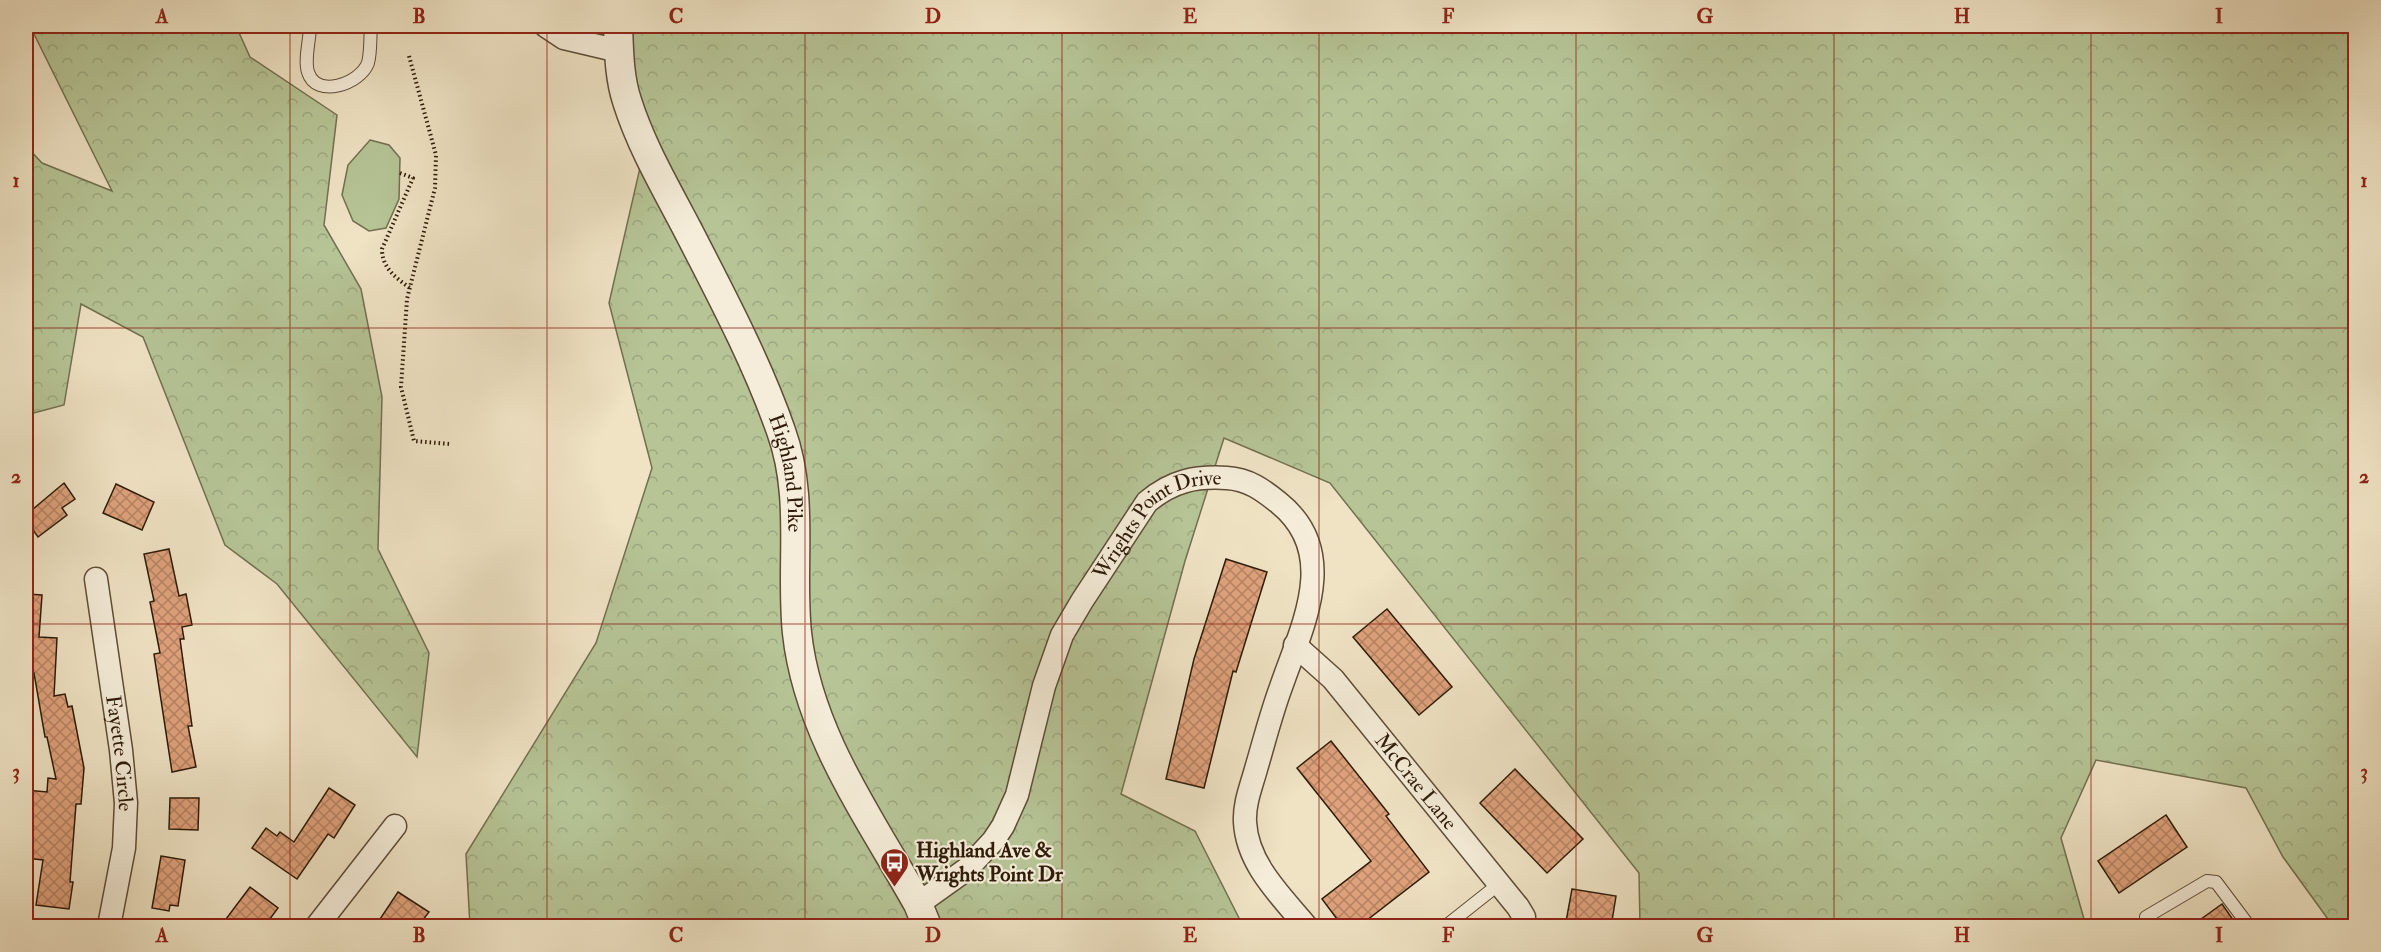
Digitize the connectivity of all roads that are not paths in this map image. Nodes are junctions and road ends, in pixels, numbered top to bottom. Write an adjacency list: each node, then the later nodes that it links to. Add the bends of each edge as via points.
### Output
1 (310, 26): 2 (lane, via 307,71 311,80 319,85 340,86 356,79 368,64)
2 (371, 26)
3 (546, 26): 4 (street, via 564,38)
4 (619, 38): 9 (street, Highland Pike, via 626,99 649,158 752,361 790,456 796,505 797,633 817,716 842,772)
5 (96, 579): 10 (street, Fayette Circle, via 122,750 126,803 124,848)
6 (1295, 645): 8 (street, McCrae Lane, via 1333,679); 9 (street, Wrights Point Drive, via 1308,609 1313,573 1310,543 1287,509 1260,488 1232,478 1203,477 1180,482 1157,494 1147,502 1062,635 1044,686 1017,795 1003,826); 12 (street, Wrights Point Drive, via 1247,803 1245,824 1255,861)
7 (395, 826): 11 (street)
8 (1499, 884): 13 (lane); 14 (street, McCrae Lane, via 1524,917)
9 (923, 915)
10 (109, 927)
11 (317, 927)
12 (1306, 927)
13 (1446, 927)
14 (1524, 927)
15 (2146, 927): 16 (lane, via 2146,917 2207,881 2216,882)
16 (2248, 927)

